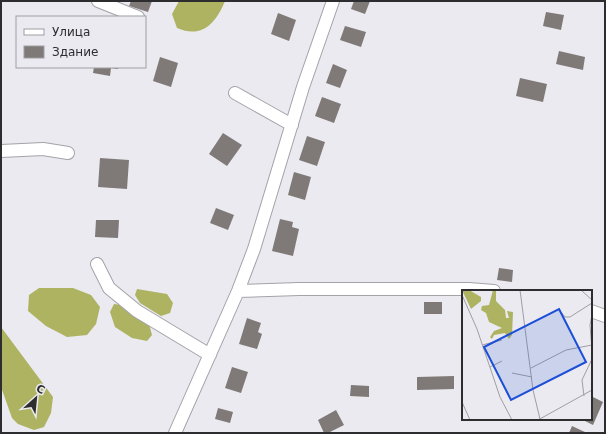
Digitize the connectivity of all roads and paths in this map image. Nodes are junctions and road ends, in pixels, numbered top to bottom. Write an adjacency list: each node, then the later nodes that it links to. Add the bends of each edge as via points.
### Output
1 (98, 1): 3 (street)
2 (333, 1): 5 (street)
3 (136, 16)
4 (235, 93): 5 (street)
5 (292, 125): 10 (street, via 254,249)
6 (1, 150): 7 (street, via 42,149)
7 (68, 153)
8 (97, 264): 13 (street, via 114,293 137,311)
9 (482, 290): 10 (street)
10 (238, 291): 13 (street)
11 (592, 311): 12 (street)
12 (605, 316)
13 (210, 356): 14 (street)
14 (175, 433)

